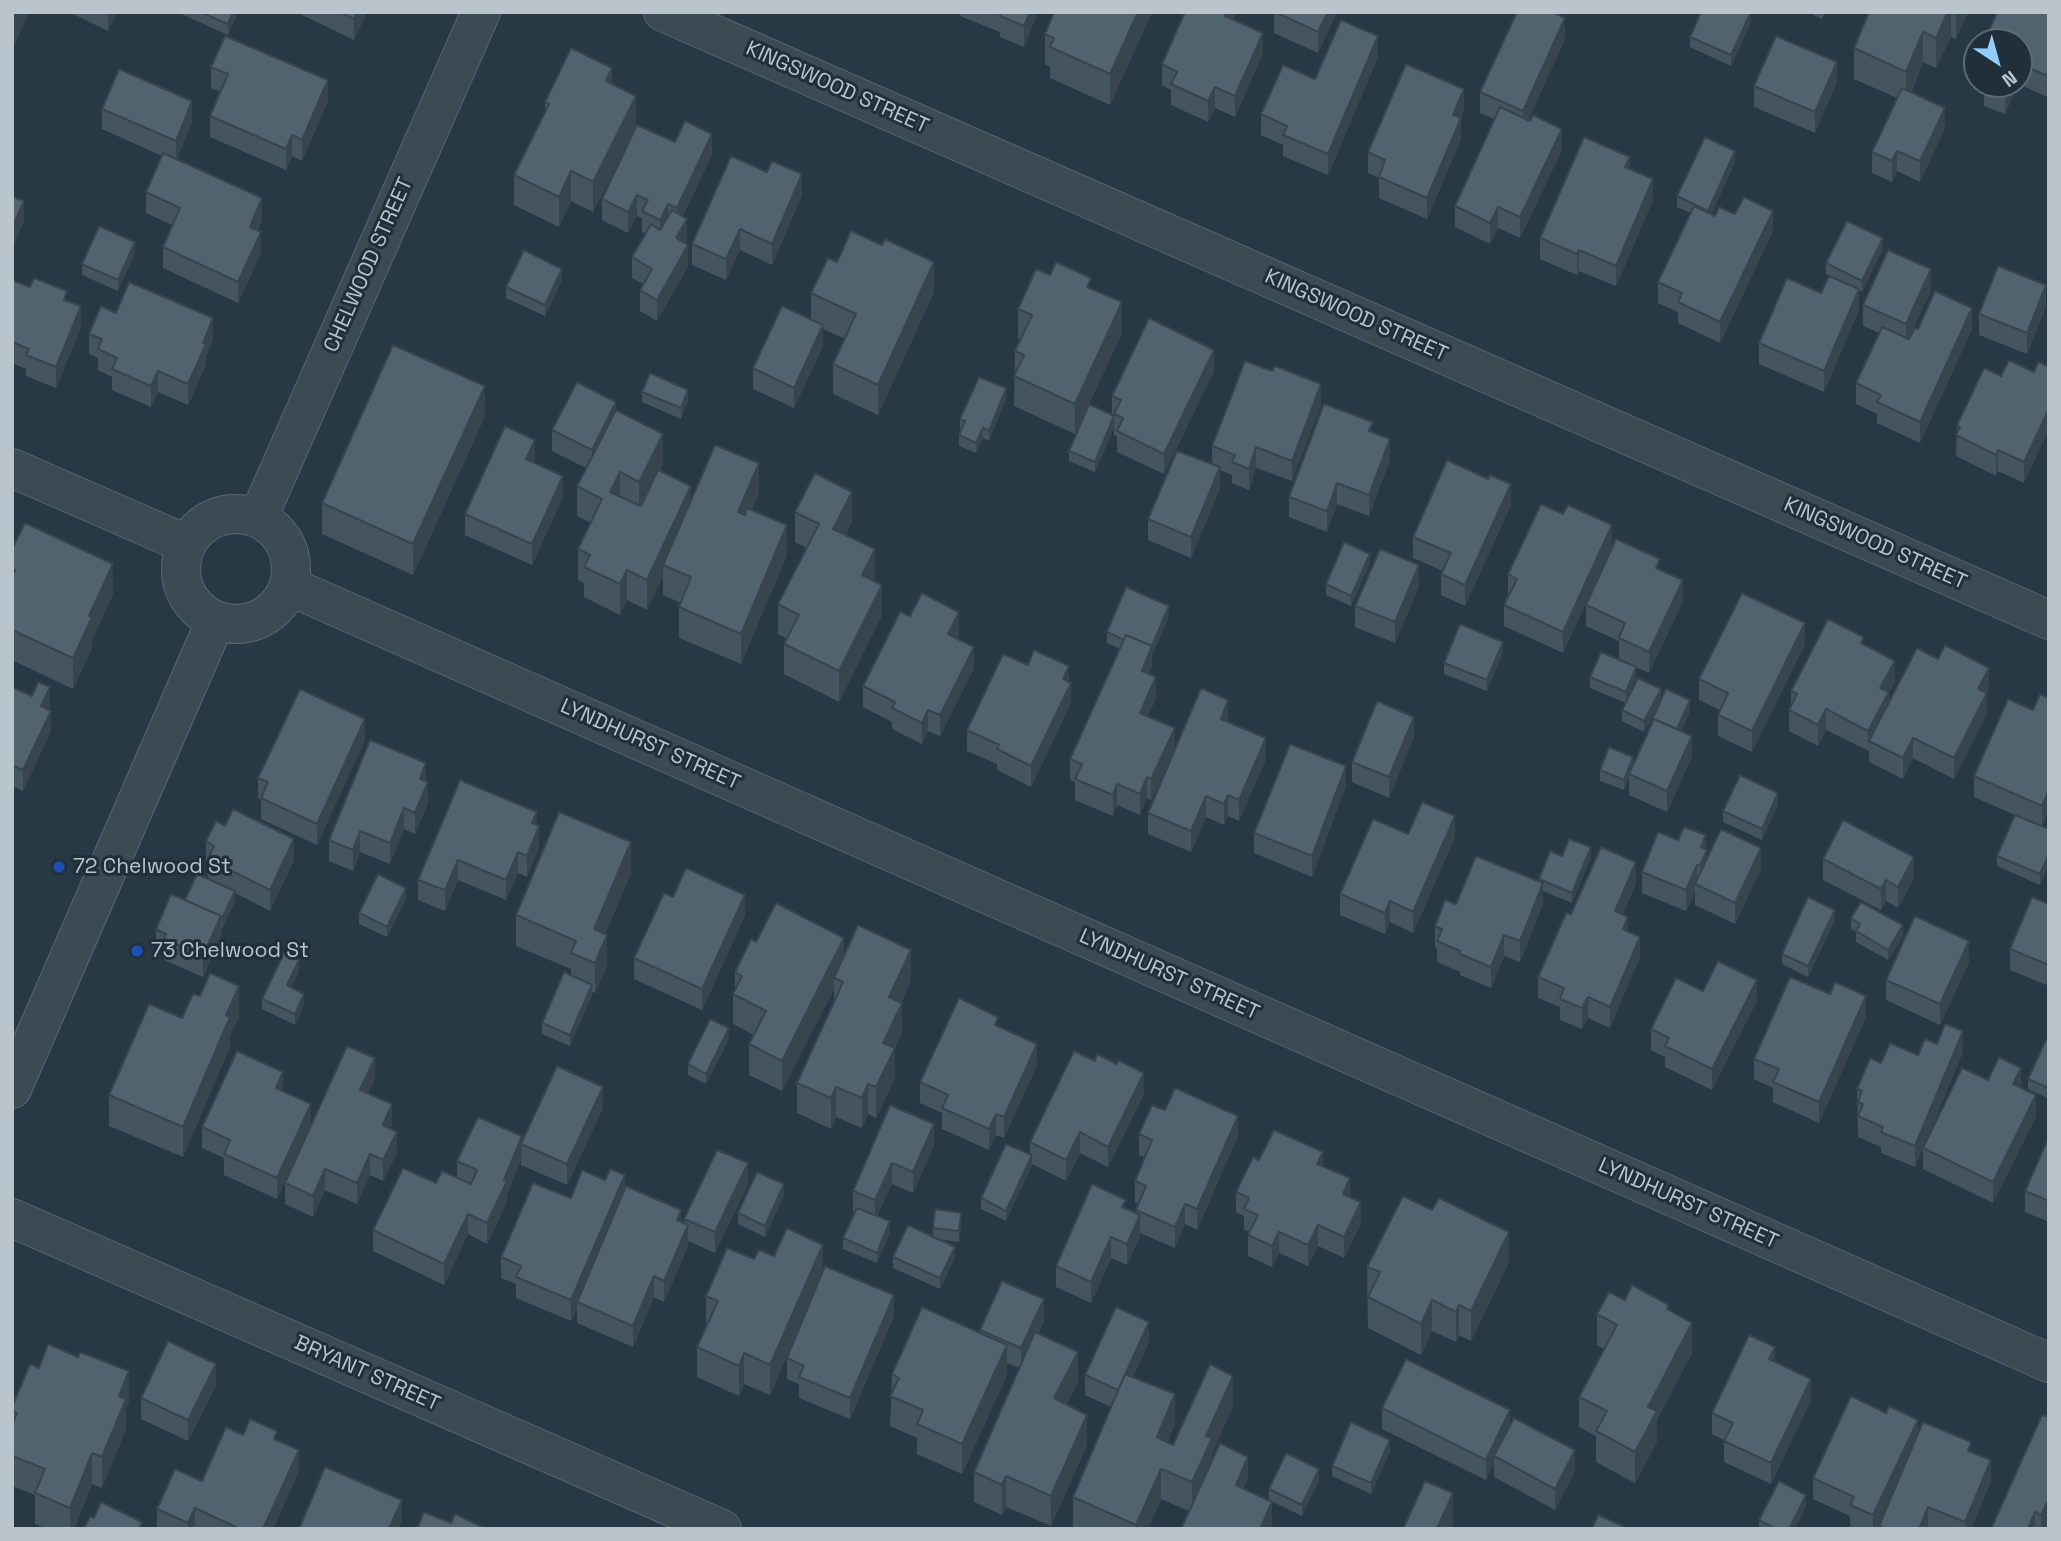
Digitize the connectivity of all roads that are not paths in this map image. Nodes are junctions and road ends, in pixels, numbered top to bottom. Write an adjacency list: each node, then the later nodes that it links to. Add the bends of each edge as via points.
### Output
1 (481, 12): 4 (street, CHELWOOD STREET)
2 (663, 12): 7 (street, KINGSWOOD STREET)
3 (12, 468): 5 (street)
4 (258, 518): 5 (street, via 230,514 204,524); 6 (street, via 280,535 291,559)
5 (186, 544): 8 (street, via 180,575 191,603)
6 (289, 586): 8 (street, via 273,611 246,625); 11 (street, LYNDHURST STREET)
7 (2049, 620)
8 (215, 622): 9 (street)
9 (12, 1089)
10 (12, 1218): 12 (street, BRYANT STREET)
11 (2049, 1363)
12 (722, 1529)

